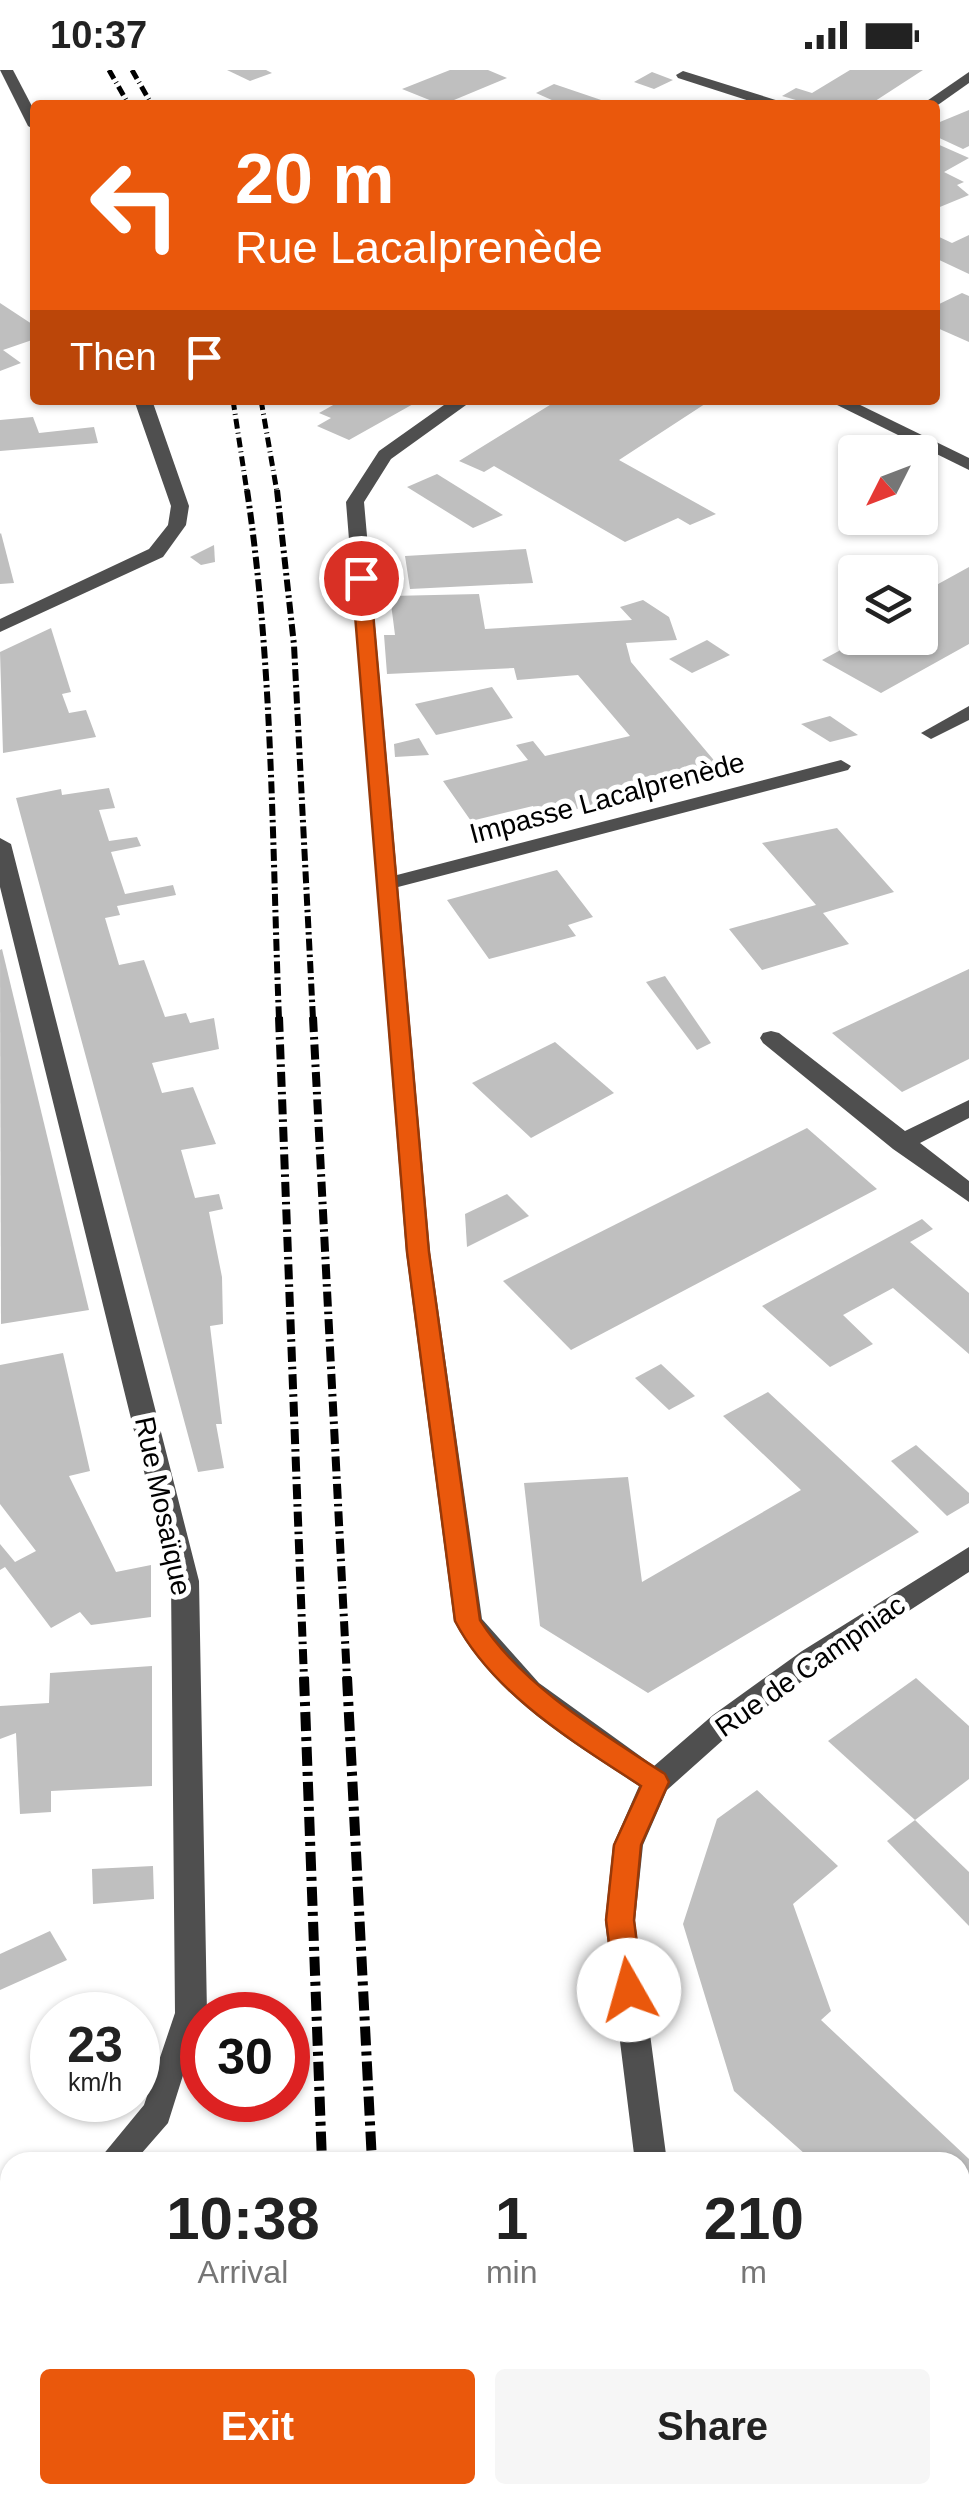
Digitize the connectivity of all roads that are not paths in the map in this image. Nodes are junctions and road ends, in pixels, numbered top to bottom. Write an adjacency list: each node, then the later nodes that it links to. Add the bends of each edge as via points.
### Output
1 (6, 70): 6 (street)
2 (683, 75): 4 (street)
3 (969, 76): 5 (street)
4 (761, 100)
5 (935, 100)
6 (30, 116)
7 (144, 405): 11 (street, via 180,506 177,524 156,553)
8 (457, 405): 16 (street, via 382,456 354,502)
9 (846, 405): 10 (street)
10 (969, 465)
11 (0, 626)
12 (969, 712): 13 (street)
13 (932, 733)
14 (841, 766): 16 (street, Impasse Lacalprenède)
15 (0, 844): 23 (street, Rue Mosaïque, via 185,1581 191,2012 157,2113)
16 (386, 884): 22 (street, via 418,1252 468,1621 510,1673 586,1736)
17 (771, 1038): 19 (street)
18 (969, 1108): 19 (street)
19 (901, 1143): 20 (street)
20 (969, 1194)
21 (969, 1558): 22 (street, Rue de Campniac, via 798,1670)
22 (656, 1782): 24 (street, via 628,1845 620,1920)
23 (122, 2152)
24 (650, 2152)

